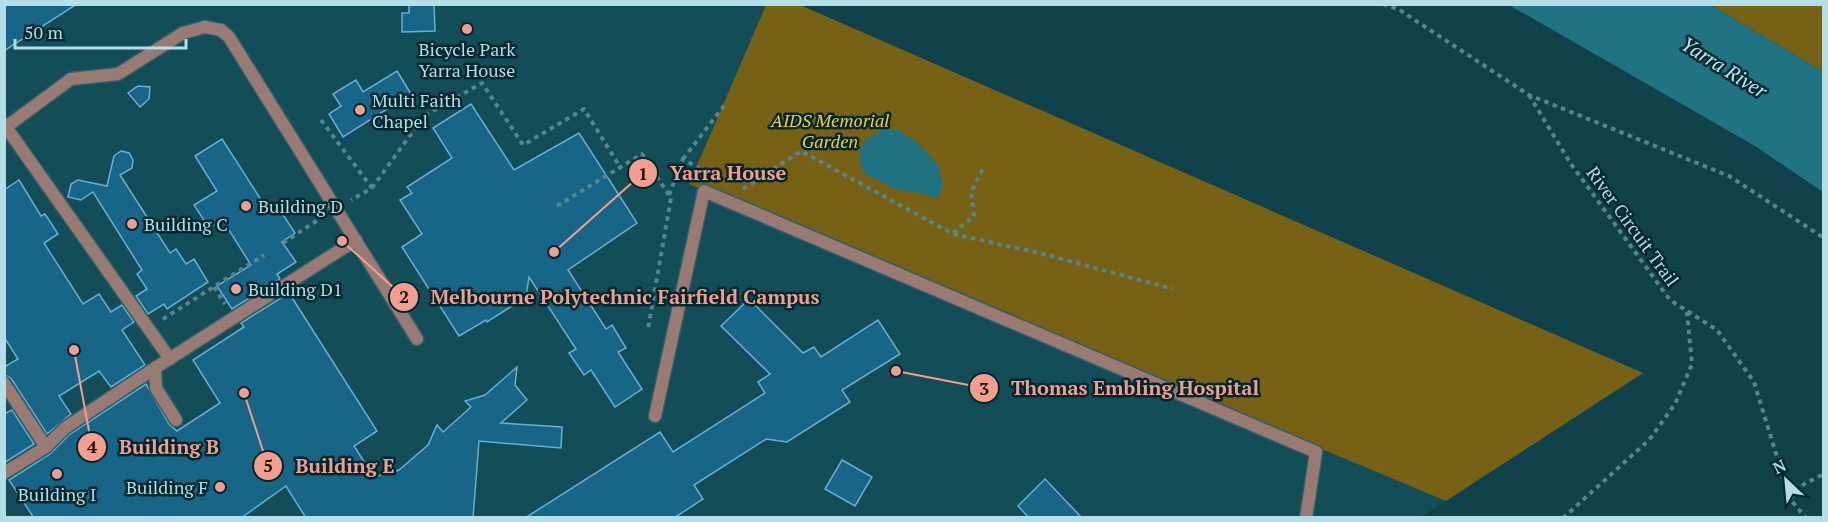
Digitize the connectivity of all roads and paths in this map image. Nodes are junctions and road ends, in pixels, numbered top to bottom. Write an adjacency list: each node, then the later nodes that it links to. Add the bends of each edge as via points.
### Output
1 (1383, 4): 2 (path, via 1398,9)
2 (1529, 95): 16 (path, via 1729,176); 21 (path, River Circuit Trail, via 1571,164 1670,300)
3 (726, 103): 6 (path)
4 (321, 120): 10 (path)
5 (5, 128): 14 (street, via 71,79 118,74 183,33 205,27 221,30); 22 (street)
6 (683, 159): 9 (path); 12 (path)
7 (620, 167): 10 (path, via 584,109 523,145 482,83 424,116); 12 (path, via 642,154); 13 (path)
8 (983, 168): 15 (path, via 971,192 974,216)
9 (711, 175)
10 (372, 188): 14 (path)
11 (739, 192): 15 (path, via 801,151)
12 (669, 195): 23 (path)
13 (557, 206)
14 (336, 209): 17 (street); 18 (path)
15 (953, 234): 20 (path)
16 (1824, 238)
17 (356, 240): 24 (street); 25 (street)
18 (283, 243)
19 (264, 255): 22 (path)
20 (1173, 289)
21 (1687, 311): 33 (path, River Circuit Trail, via 1717,330 1754,382); 35 (path, via 1692,364 1675,404 1649,440)
22 (148, 329): 25 (street)
23 (648, 329)
24 (417, 339)
25 (170, 359): 26 (street)
26 (155, 368): 29 (street, via 156,388); 30 (street, via 65,428)
27 (4, 383): 30 (street)
28 (656, 416): 34 (street, via 704,191 1316,452)
29 (176, 420)
30 (46, 447): 31 (street)
31 (4, 473)
32 (1824, 474): 33 (path, via 1804,484)
33 (1790, 500): 36 (path, River Circuit Trail)
34 (1306, 518)
35 (1563, 518)
36 (1806, 518)

